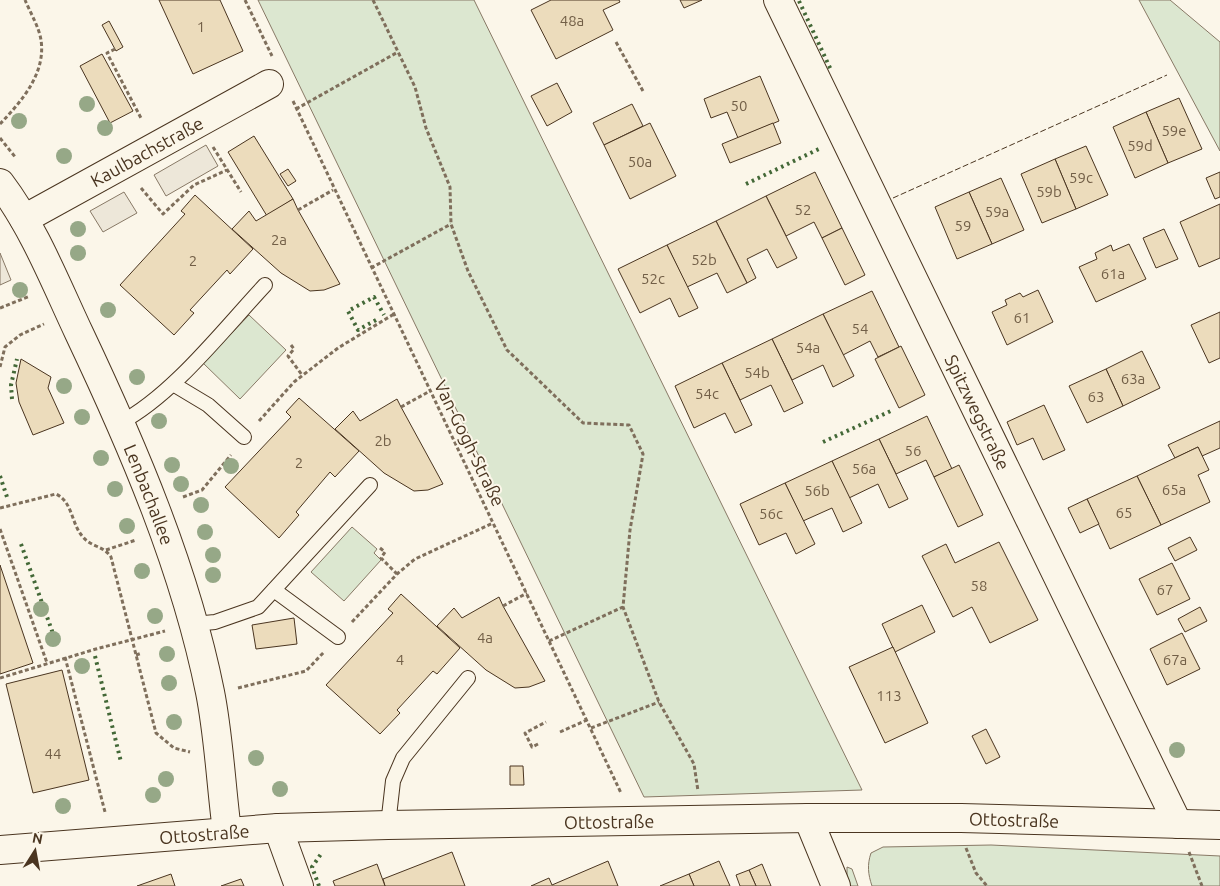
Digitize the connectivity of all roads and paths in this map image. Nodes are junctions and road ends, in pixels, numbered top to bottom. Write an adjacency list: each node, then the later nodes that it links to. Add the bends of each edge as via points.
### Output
1 (25, 0): 12 (path, via 41,39 40,68 25,96)
2 (245, 0): 8 (path)
3 (372, 0): 7 (path)
4 (778, 0): 70 (street, Spitzwegstraße)
5 (616, 42): 9 (path)
6 (115, 49): 13 (path, via 107,53)
7 (398, 52): 10 (path); 21 (path, via 415,87 426,128 450,187)
8 (277, 79): 10 (path, Van-Gogh-Straße); 11 (street, Kaulbachstraße)
9 (644, 93)
10 (296, 108): 17 (path, Van-Gogh-Straße)
11 (199, 123): 13 (street, Kaulbachstraße); 15 (path)
12 (0, 124)
13 (155, 146): 14 (street, Kaulbachstraße)
14 (122, 164): 15 (path, via 163,214 194,185); 20 (street, Kaulbachstraße)
15 (227, 170): 18 (path)
16 (0, 183): 20 (street, Lenbachallee)
17 (333, 190): 19 (path); 22 (path, Van-Gogh-Straße)
18 (241, 192)
19 (298, 210)
20 (24, 219): 24 (street, Lenbachallee)
21 (451, 224): 22 (path); 46 (path, via 468,271 507,350 583,423 629,425 643,454 630,530)
22 (371, 268): 25 (path, Van-Gogh-Straße)
23 (265, 285): 29 (lane)
24 (69, 312): 27 (path, via 20,335 5,347); 32 (street, Lenbachallee)
25 (394, 314): 28 (path, via 338,348); 30 (path, Van-Gogh-Straße)
26 (290, 345): 28 (path, via 294,349 288,356)
27 (0, 368)
28 (302, 375): 33 (path)
29 (173, 384): 32 (lane, via 148,406); 33 (lane, via 208,405)
30 (430, 391): 31 (path); 37 (path, Van-Gogh-Straße)
31 (401, 407)
32 (120, 423): 35 (street, Lenbachallee)
33 (244, 437): 35 (path, via 202,490)
34 (370, 485): 43 (lane)
35 (154, 507): 47 (street, Lenbachallee)
36 (0, 508): 41 (path, via 56,494 66,502 82,537 106,550)
37 (493, 523): 42 (path, via 415,559); 44 (path, Van-Gogh-Straße)
38 (0, 529): 54 (path)
39 (380, 548): 42 (path, via 385,552 381,558)
40 (116, 556): 41 (path)
41 (111, 558): 48 (path)
42 (397, 574): 49 (path)
43 (274, 590): 47 (lane, via 258,607 215,622); 49 (lane)
44 (526, 593): 45 (path); 50 (path, Van-Gogh-Straße)
45 (504, 606)
46 (623, 607): 50 (path); 58 (path)
47 (194, 624): 48 (path); 74 (street, Lenbachallee, via 211,694)
48 (132, 638): 52 (path); 53 (path)
49 (338, 638): 57 (path, via 306,671)
50 (549, 641): 59 (path, Van-Gogh-Straße)
51 (142, 653): 52 (path)
52 (136, 655): 64 (path, via 156,733 174,748)
53 (65, 657): 54 (path); 65 (path)
54 (47, 663): 55 (path)
55 (0, 678)
56 (468, 678): 71 (lane, via 403,758 393,782)
57 (230, 690)
58 (659, 702): 61 (path); 69 (path, via 694,764)
59 (587, 720): 61 (path, Van-Gogh-Straße); 62 (path)
60 (546, 722): 63 (path, via 525,734 532,747)
61 (591, 728): 68 (path, Van-Gogh-Straße)
62 (560, 732)
63 (538, 744)
64 (196, 753)
65 (106, 817)
66 (808, 818): 67 (street, Ottostraße); 69 (street, Ottostraße); 78 (street)
67 (961, 818): 70 (street, Ottostraße); 79 (path, via 963,840 976,873)
68 (632, 821): 69 (street, Ottostraße); 71 (street, Ottostraße)
69 (702, 822)
70 (1178, 824): 72 (street, Ottostraße)
71 (388, 825): 73 (street, Ottostraße)
72 (1220, 826)
73 (278, 828): 74 (street, Ottostraße); 77 (street)
74 (227, 831): 75 (street, Ottostraße)
75 (0, 850)
76 (1190, 854): 80 (path)
77 (299, 886)
78 (836, 886)
79 (987, 886)
80 (1202, 886)

